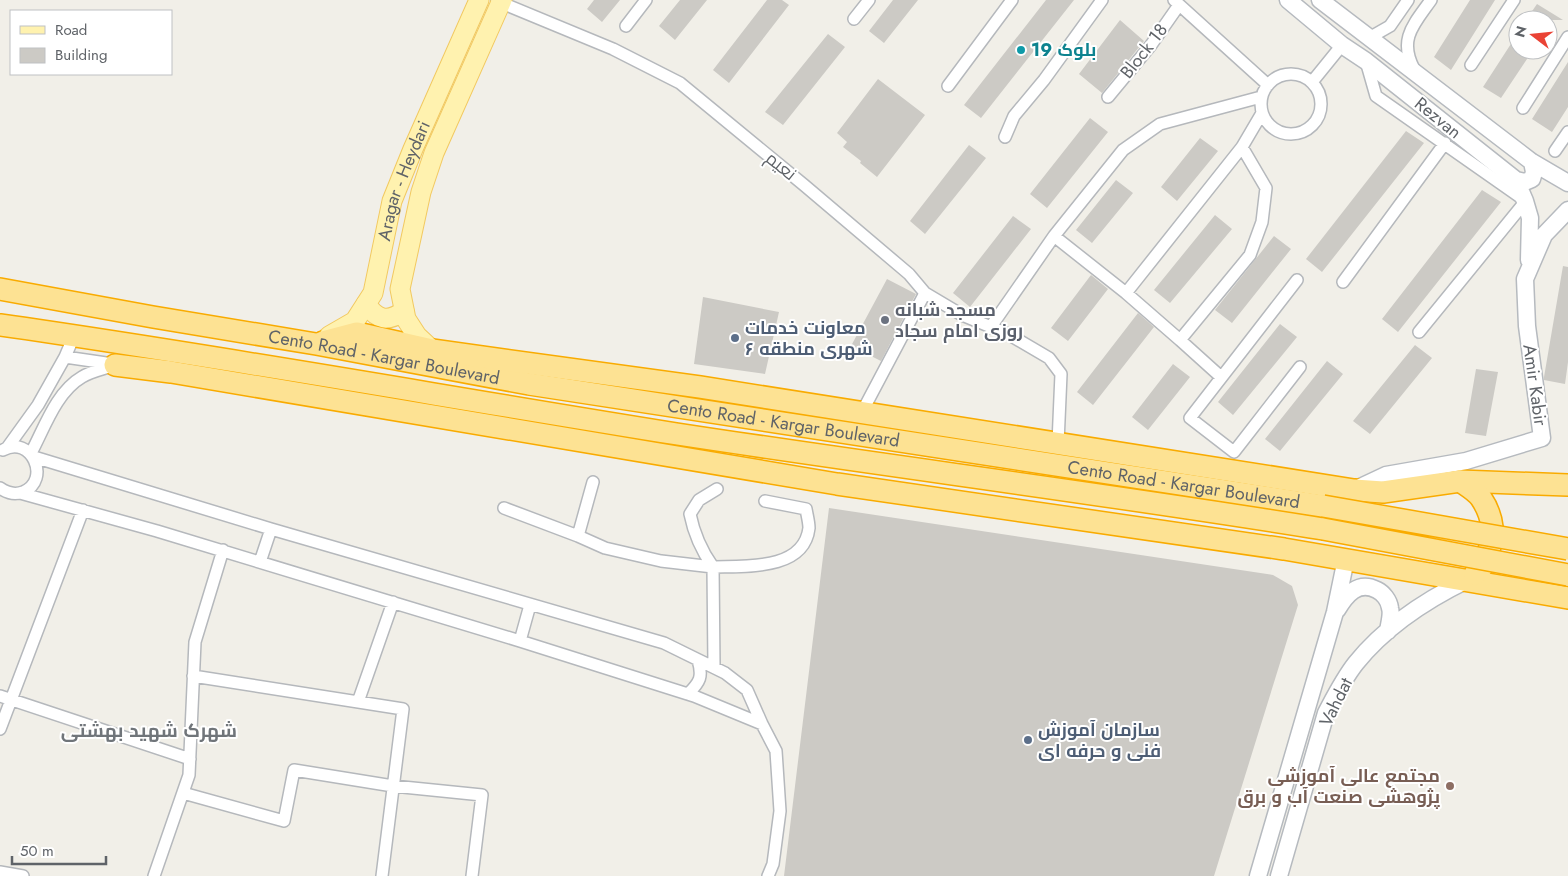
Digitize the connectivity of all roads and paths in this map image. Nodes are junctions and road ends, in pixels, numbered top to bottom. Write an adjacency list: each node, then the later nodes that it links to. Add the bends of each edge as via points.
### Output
1 (479, 0): 45 (main road, Aragar - Heydari, via 392,201 373,293)
2 (646, 0): 14 (street)
3 (868, 0): 13 (street)
4 (1012, 0): 23 (street)
5 (1102, 0): 29 (street, via 1014,116)
6 (1288, 0): 17 (main road, Rezvan)
7 (1320, 0): 16 (main road, Rezvan)
8 (1408, 0): 16 (street, via 1390,26)
9 (1430, 0): 20 (street, via 1410,30 1406,43 1408,57)
10 (1514, 0): 19 (street)
11 (499, 1): 43 (street, نعیم, via 614,49 680,84 901,267); 46 (main road, Aragar - Heydari, via 434,153 421,192 400,289)
12 (1176, 3): 22 (street); 24 (street, Block 18, via 1151,45)
13 (854, 19)
14 (626, 26)
15 (1568, 37): 26 (street)
16 (1369, 38): 20 (main road, Rezvan)
17 (1342, 45): 18 (main road, Rezvan); 21 (street)
18 (1366, 61): 30 (street, via 1376,96); 34 (main road, Rezvan)
19 (1471, 66)
20 (1416, 73): 33 (main road, Rezvan)
21 (1312, 82): 22 (street, via 1297,75 1281,76); 27 (street, via 1321,98 1319,116 1307,130 1289,135 1272,128)
22 (1268, 85): 25 (street)
23 (948, 86)
24 (1108, 97)
25 (1262, 97): 27 (street); 38 (street, via 1160,124 1123,150)
26 (1523, 108)
27 (1262, 113): 31 (street)
28 (1568, 132): 32 (street)
29 (1005, 137)
30 (1446, 143): 36 (street); 41 (street)
31 (1242, 147): 44 (street); 51 (street, via 1266,188 1262,222 1250,255)
32 (1555, 150)
33 (1532, 162): 34 (main road, via 1532,179 1525,182); 35 (main road, Rezvan)
34 (1516, 180): 36 (main road, Rezvan)
35 (1568, 183)
36 (1525, 201): 39 (main road, Rezvan, via 1530,218); 49 (street)
37 (1568, 210): 39 (main road, Amir Kabir, via 1544,235)
38 (1054, 236): 44 (street); 48 (street)
39 (1528, 268): 67 (main road, Amir Kabir, via 1525,279 1527,326 1542,438 1466,461 1386,475)
40 (1297, 280): 57 (street)
41 (1344, 282)
42 (0, 289): 52 (highway, Cento Road - Kargar Boulevard)
43 (925, 293): 48 (street, نعیم); 58 (street)
44 (1126, 293): 51 (street)
45 (366, 304): 46 (main road, via 373,314 383,319 395,318); 52 (main road, Aragar - Heydari, via 355,321)
46 (404, 311): 53 (main road, Aragar - Heydari, via 417,336)
47 (0, 325): 50 (highway, Cento Road - Kargar Boulevard)
48 (990, 328): 59 (street, نعیم, via 1008,334 1049,358 1061,374)
49 (1420, 332)
50 (74, 336): 54 (street); 79 (highway, Cento Road - Kargar Boulevard, bridge, via 679,434 1184,507 1351,534)
51 (1180, 340): 57 (street)
52 (316, 344): 53 (highway, via 357,333); 75 (highway, Cento Road - Kargar Boulevard, bridge, via 529,384 1187,484)
53 (432, 350): 58 (highway)
54 (65, 357): 55 (street); 60 (street, via 38,405)
55 (115, 365): 61 (street, via 81,377 63,394 48,416); 76 (highway, via 837,484)
56 (1300, 367): 57 (street, via 1234,452 1190,418)
57 (1221, 377)
58 (862, 412): 59 (highway)
59 (1058, 443): 67 (highway)
60 (3, 450): 61 (street, via 14,446)
61 (32, 455): 68 (street, via 38,471 36,478); 72 (street)
62 (1460, 481): 64 (highway); 67 (highway, via 1383,492); 80 (highway, via 1480,496 1488,510 1492,528 1488,554 1480,571)
63 (593, 482): 73 (street)
64 (1568, 485)
65 (0, 488): 68 (street)
66 (717, 489): 78 (street, via 699,500 690,514 703,553)
67 (1354, 490): 76 (highway, via 1339,505 1334,521 1334,539)
68 (20, 493): 71 (street)
69 (765, 501): 78 (street, via 806,509 809,528 803,546 781,561 761,566)
70 (504, 508): 73 (street)
71 (83, 510): 74 (street); 91 (street)
72 (271, 529): 77 (street); 83 (street)
73 (578, 536): 78 (street, via 605,548 661,561)
74 (222, 550): 77 (street); 89 (street, via 195,642)
75 (1568, 550)
76 (1346, 559): 80 (highway); 84 (main road, Vahdat)
77 (260, 562): 82 (street)
78 (713, 566): 88 (street)
79 (1568, 575)
80 (1467, 580): 81 (highway); 85 (main road, Vahdat, via 1439,594)
81 (1568, 598)
82 (393, 602): 86 (street); 92 (street)
83 (530, 605): 86 (street); 87 (street, via 664,643)
84 (1335, 612): 85 (main road, via 1345,597 1357,588 1369,586 1383,593 1390,608); 104 (main road, Vahdat)
85 (1388, 631): 105 (main road, Vahdat, via 1356,664 1326,713)
86 (520, 641): 90 (street)
87 (698, 660): 88 (street); 90 (street, via 701,670 698,684)
88 (714, 667): 93 (street, via 747,690)
89 (193, 676): 92 (street); 95 (street)
90 (688, 694): 93 (street)
91 (6, 697): 94 (street); 95 (street)
92 (358, 702): 96 (street, via 403,709)
93 (762, 724): 103 (street, via 776,751 780,811 773,864)
94 (0, 729)
95 (190, 758): 97 (street)
96 (393, 786): 97 (street, via 294,770 284,821); 101 (street); 102 (street, via 482,795)
97 (183, 793): 100 (street)
98 (0, 872): 99 (street)
99 (23, 876)
100 (154, 876)
101 (382, 876)
102 (472, 876)
103 (768, 876)
104 (1258, 876)
105 (1279, 876)

